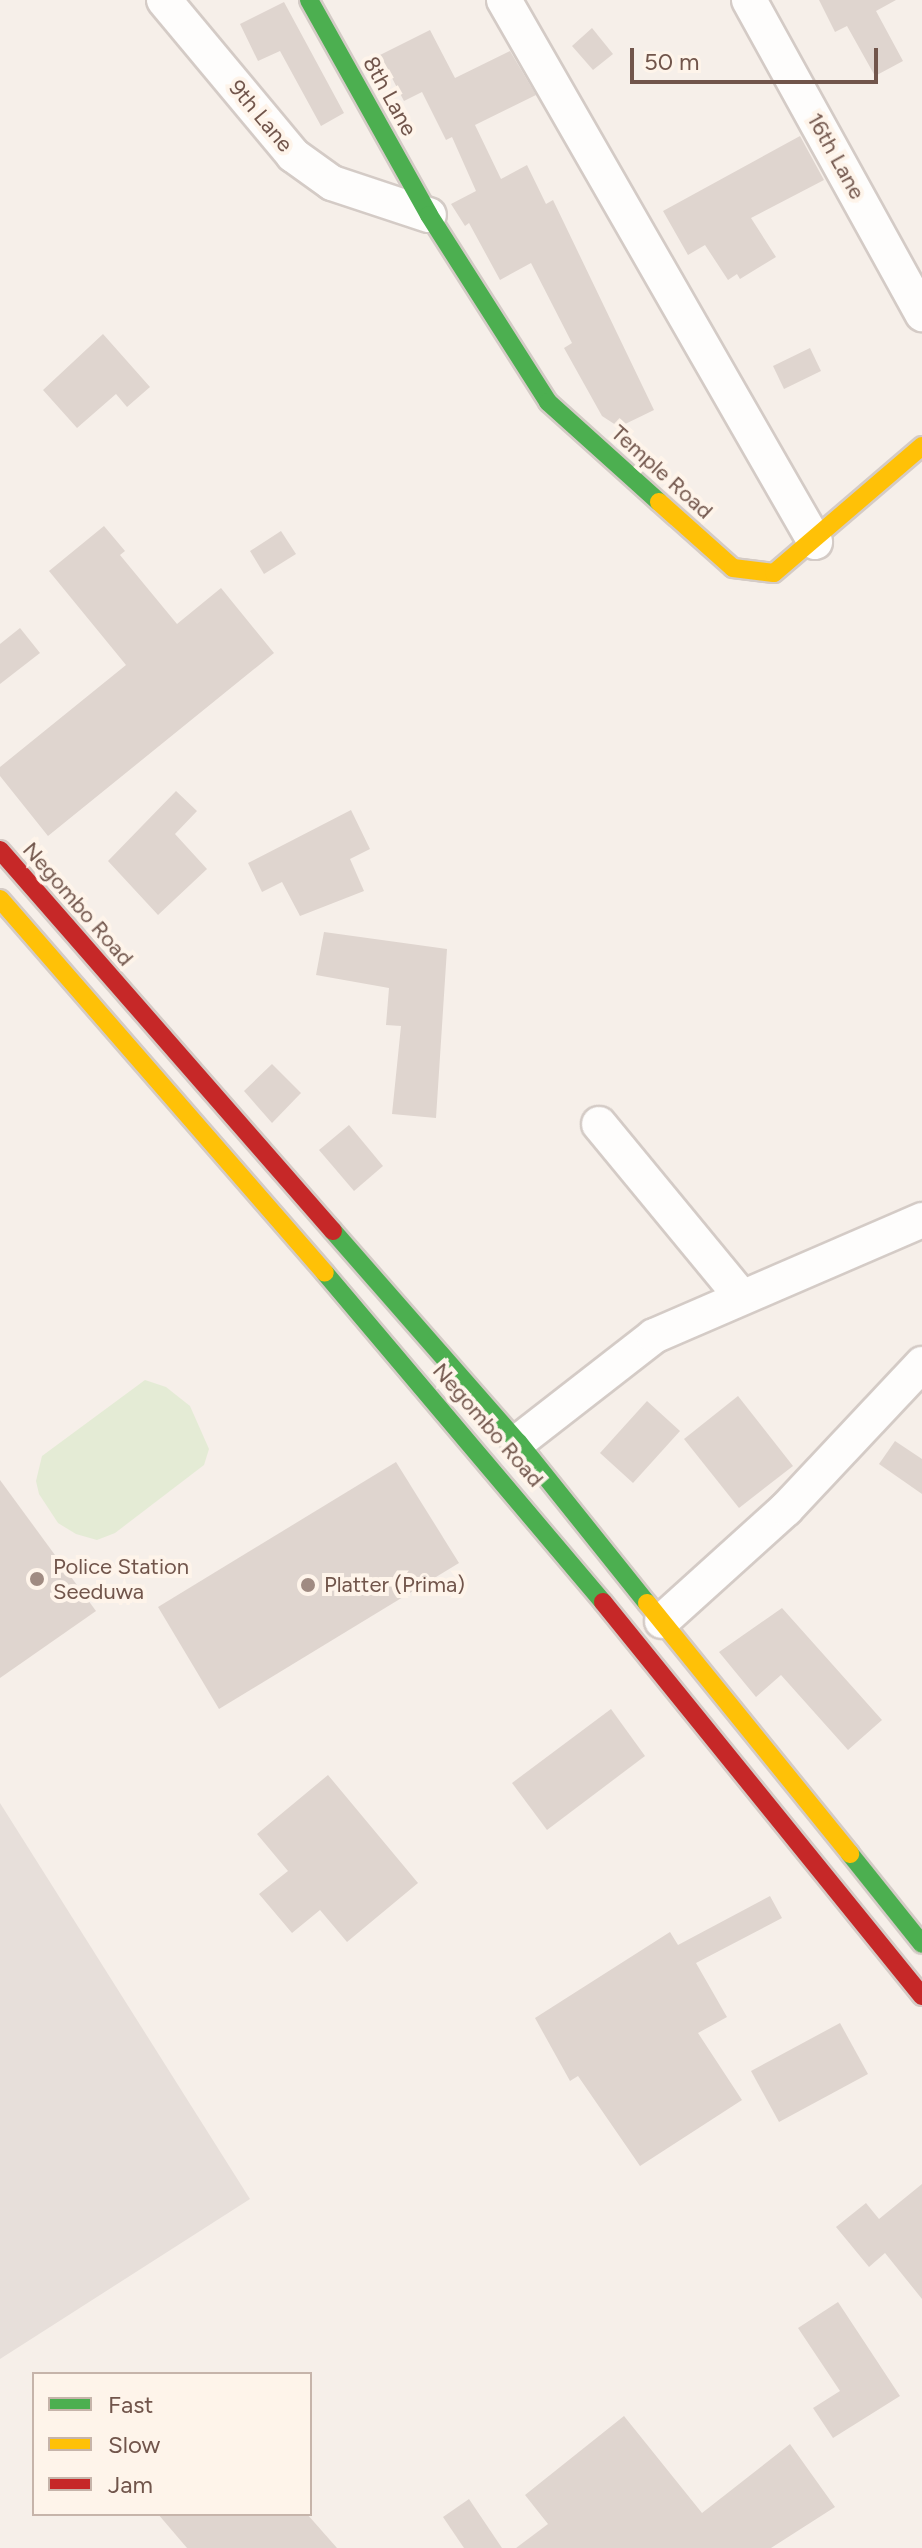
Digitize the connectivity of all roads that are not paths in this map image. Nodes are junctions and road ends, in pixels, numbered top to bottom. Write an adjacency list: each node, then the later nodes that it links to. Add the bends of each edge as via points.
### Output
1 (164, 0): 5 (street, 9th Lane, via 293,155 332,183)
2 (309, 0): 5 (main road, 8th Lane)
3 (504, 0): 8 (street)
4 (749, 0): 6 (street, 16th Lane)
5 (429, 215): 8 (main road, Temple Road, via 548,402 733,568 774,573)
6 (922, 314)
7 (922, 446): 8 (main road, Temple Road)
8 (815, 542)
9 (0, 850): 15 (main road, Negombo Road)
10 (0, 899): 18 (main road, Negombo Road, via 503,1477)
11 (599, 1124): 13 (street)
12 (922, 1220): 13 (street)
13 (741, 1296): 15 (street, via 654,1336)
14 (922, 1364): 16 (street, via 786,1509)
15 (518, 1442): 16 (main road, Negombo Road)
16 (662, 1621): 17 (main road, Negombo Road)
17 (922, 1944)
18 (922, 1996)

